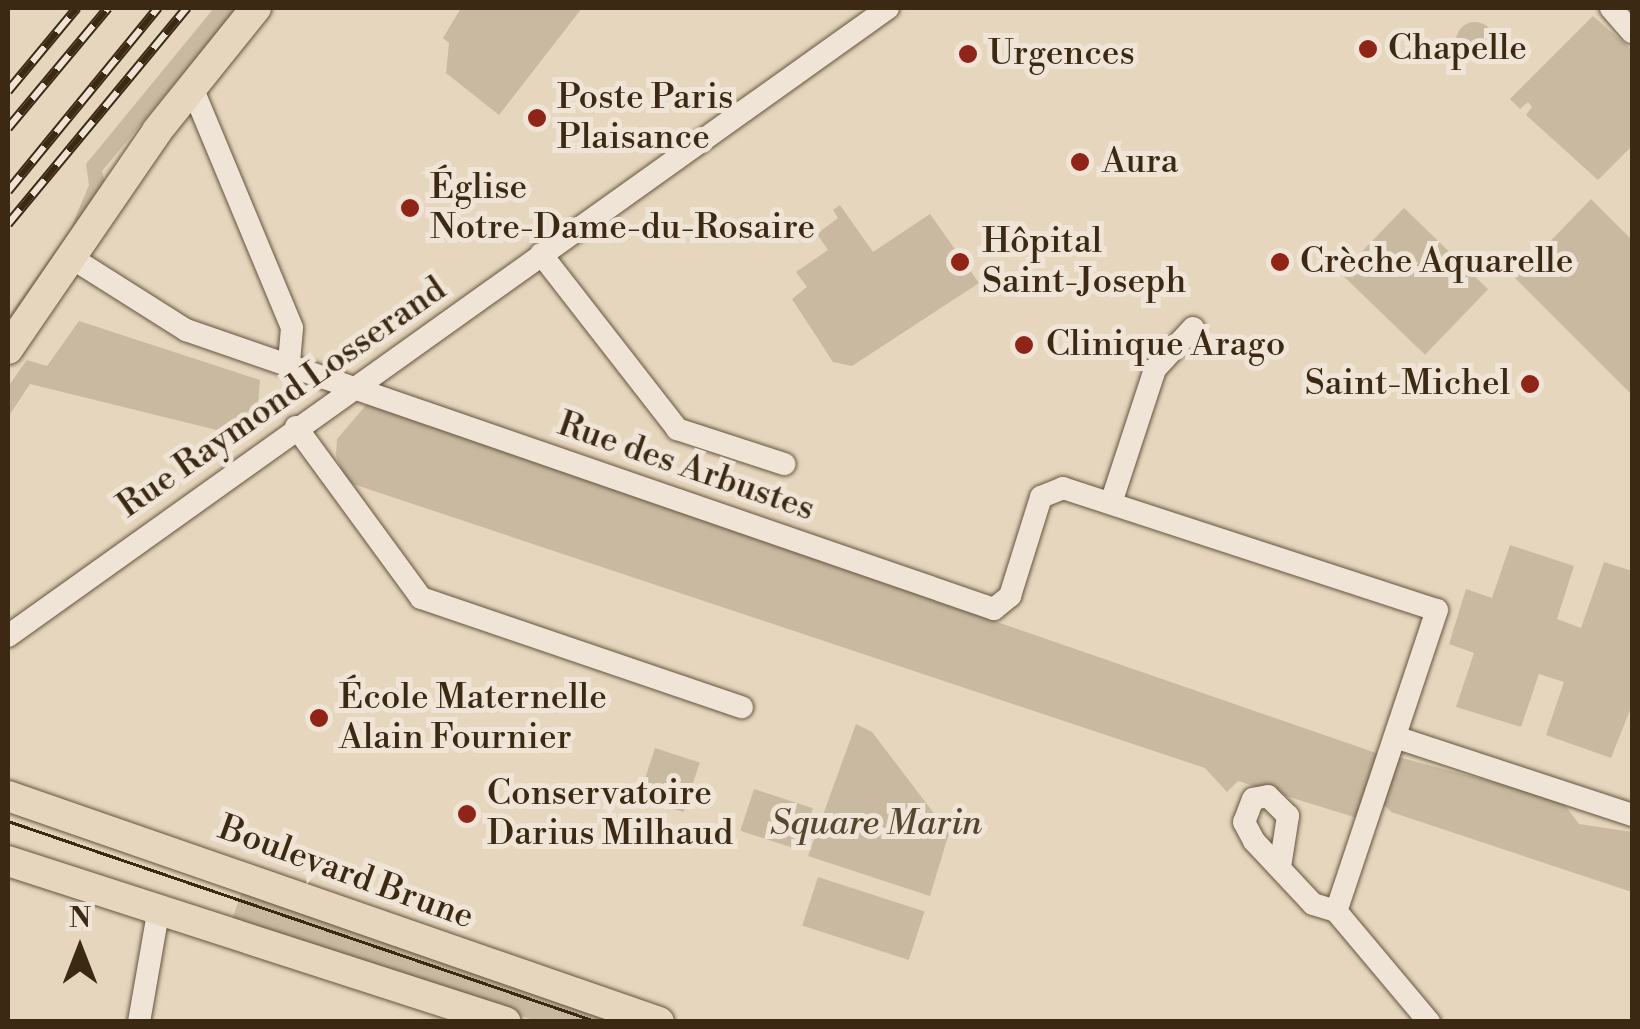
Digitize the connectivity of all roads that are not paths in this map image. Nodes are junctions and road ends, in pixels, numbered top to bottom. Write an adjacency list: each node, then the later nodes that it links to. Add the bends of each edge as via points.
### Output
1 (256, 8): 5 (main road)
2 (888, 8): 6 (street, Rue Raymond Losserand)
3 (1611, 8): 4 (street)
4 (1632, 32)
5 (191, 85): 7 (main road); 10 (street, via 292,328)
6 (541, 254): 11 (street, Rue Raymond Losserand); 13 (street, via 678,429)
7 (72, 258): 9 (main road); 10 (street, Rue des Arbustes, via 186,330)
8 (1193, 328): 14 (street, via 1155,369)
9 (8, 349)
10 (288, 363): 11 (street, Rue des Arbustes)
11 (356, 388): 12 (street, Rue Raymond Losserand); 14 (street, Rue des Arbustes, via 994,609 1010,596 1041,497 1050,488)
12 (296, 427): 15 (street, Rue Raymond Losserand); 16 (street, via 421,598)
13 (784, 464)
14 (1111, 503): 17 (street, via 1437,610)
15 (8, 636)
16 (742, 707)
17 (1395, 737): 19 (street); 22 (street)
18 (8, 796): 26 (main road, Boulevard Brune)
19 (1632, 815)
20 (8, 861): 23 (main road)
21 (1280, 867): 22 (street, via 1313,904)
22 (1336, 912): 27 (street)
23 (158, 913): 24 (street); 25 (main road, via 285,947)
24 (139, 1022)
25 (506, 1022)
26 (658, 1022)
27 (1429, 1022)

